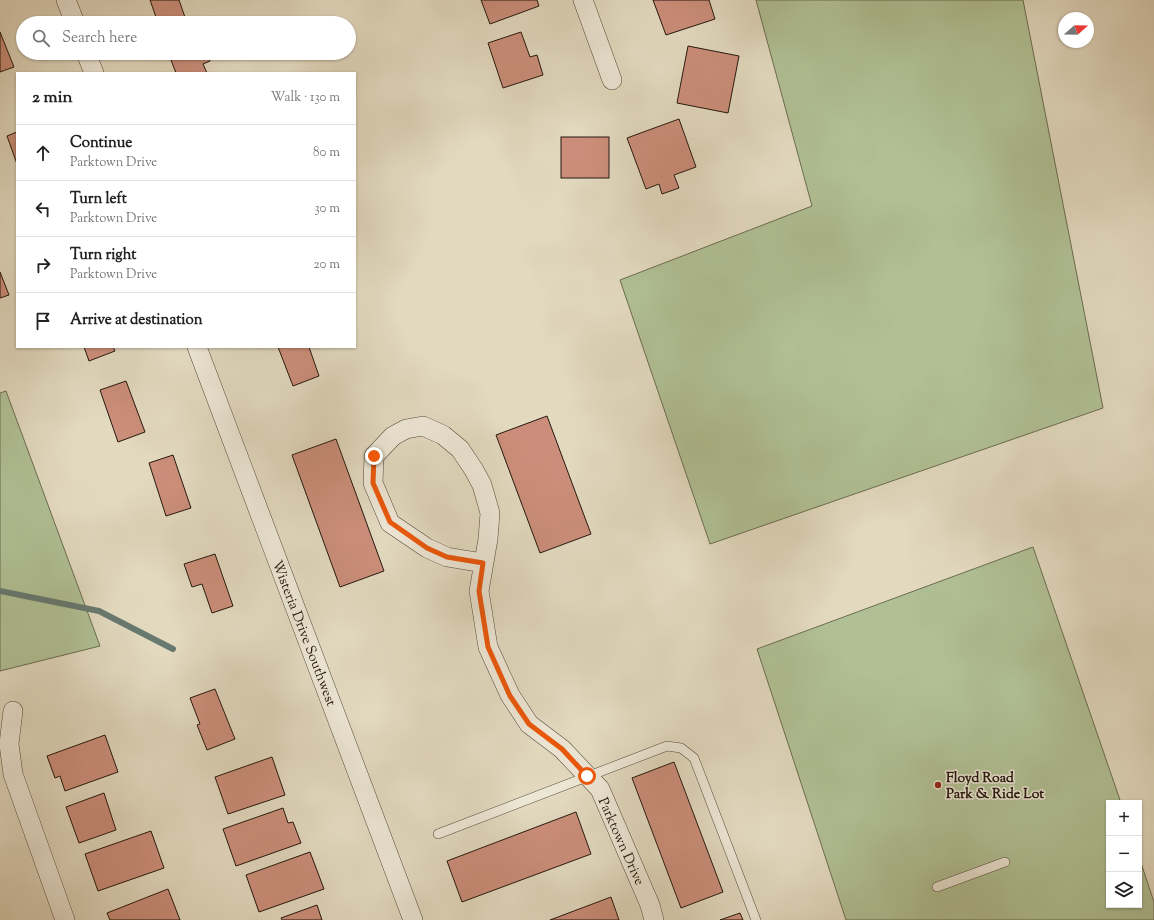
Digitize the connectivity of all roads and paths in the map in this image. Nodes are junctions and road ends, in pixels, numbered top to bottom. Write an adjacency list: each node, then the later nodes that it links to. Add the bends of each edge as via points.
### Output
1 (66, 0): 3 (street)
2 (583, 0): 6 (street)
3 (72, 16)
4 (89, 60): 5 (street)
5 (94, 72)
6 (612, 80)
7 (197, 348): 15 (street, Wisteria Drive Southwest)
8 (483, 563): 8 (street, Parktown Drive, via 490,513 482,485 460,448 443,435 423,426 394,436 374,456 373,483 390,522 427,548 447,557); 10 (street, Parktown Drive, via 479,591 488,647 510,696 529,724 562,749)
9 (13, 711): 14 (street, via 9,744 13,774)
10 (587, 776): 11 (lane); 16 (street, Parktown Drive, via 600,789 650,905); 17 (lane, via 667,746 681,748 694,758)
11 (438, 834)
12 (1005, 862): 13 (lane)
13 (937, 888)
14 (65, 920)
15 (413, 920)
16 (654, 920)
17 (756, 920)

